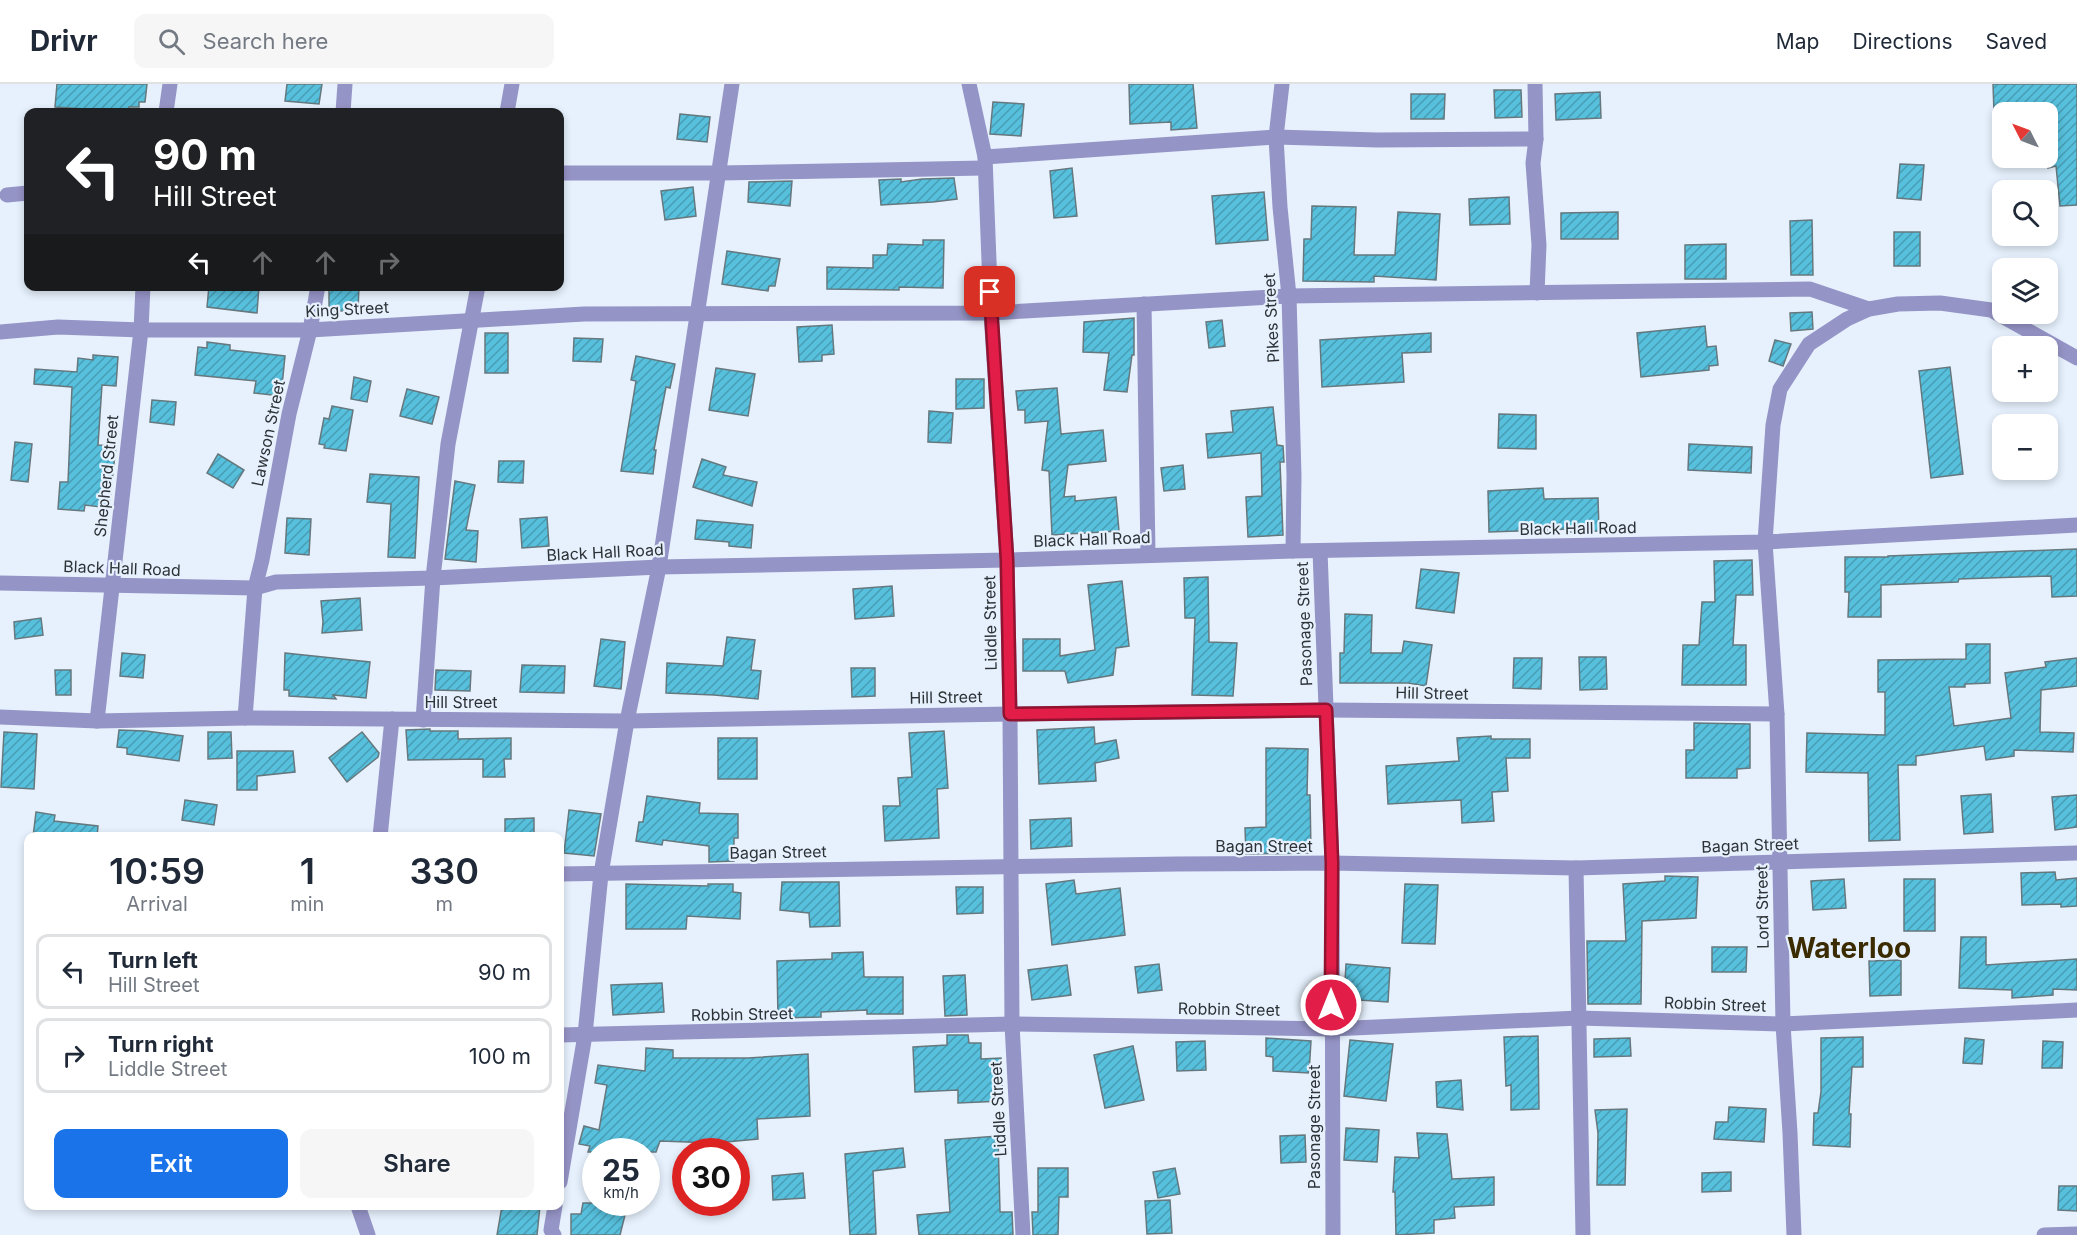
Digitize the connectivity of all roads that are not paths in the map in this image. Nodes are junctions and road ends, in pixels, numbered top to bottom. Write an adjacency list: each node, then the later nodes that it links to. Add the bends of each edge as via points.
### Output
1 (170, 84): 8 (street)
2 (345, 84): 9 (street)
3 (512, 84): 10 (street)
4 (732, 84): 15 (street)
5 (969, 84): 13 (street, Liddle Street)
6 (1282, 84): 11 (street, Pikes Street)
7 (1535, 84): 12 (street)
8 (167, 108)
9 (343, 108)
10 (508, 108)
11 (1276, 137): 12 (street); 13 (street); 22 (street, Pikes Street)
12 (1536, 139): 21 (street, via 1533,163 1539,245)
13 (984, 163): 15 (street); 25 (street, Liddle Street)
14 (564, 173): 15 (street)
15 (718, 173): 26 (street)
16 (24, 193): 17 (street)
17 (7, 195)
18 (143, 291): 28 (street, Shepherd Street)
19 (317, 291): 29 (street, Lawson Street)
20 (477, 291): 27 (street)
21 (1537, 293): 22 (street, King Street); 24 (street, King Street, via 1810,289)
22 (1289, 296): 23 (street, King Street); 34 (street, Pikes Street)
23 (1144, 304): 25 (street, King Street); 36 (street)
24 (1869, 309): 31 (street, via 1940,303 1991,310); 33 (street, Lord Street, via 1809,344 1780,389 1773,426)
25 (991, 313): 26 (street, King Street); 37 (street, Liddle Street)
26 (696, 315): 27 (street, King Street, via 584,314); 38 (street)
27 (472, 321): 29 (street, King Street); 39 (street, via 448,444)
28 (141, 330): 29 (street, King Street); 30 (street, King Street, via 58,327); 41 (street, Shepherd Street)
29 (310, 330): 42 (street, Lawson Street, via 289,414)
30 (0, 332)
31 (2077, 358)
32 (2077, 525): 33 (street, Black Hall Road)
33 (1765, 542): 35 (street, Black Hall Road); 45 (street, Lord Street)
34 (1293, 550): 35 (street, Black Hall Road); 36 (street, Black Hall Road)
35 (1320, 551): 43 (street, Pasonage Street)
36 (1148, 555): 37 (street, Black Hall Road)
37 (1007, 560): 38 (street, Black Hall Road); 44 (street, Liddle Street)
38 (659, 567): 39 (street, Black Hall Road); 51 (street)
39 (433, 579): 42 (street, Black Hall Road, via 276,582); 49 (street)
40 (0, 583): 41 (street, Black Hall Road)
41 (112, 587): 42 (street, Black Hall Road); 50 (street, Shepherd Street)
42 (255, 588): 47 (street, Lawson Street)
43 (1326, 710): 44 (street, Hill Street); 45 (street, Hill Street); 54 (street, Pasonage Street)
44 (1010, 714): 51 (street, Hill Street); 56 (street, Liddle Street)
45 (1777, 714): 55 (street, Lord Street)
46 (0, 717): 50 (street)
47 (245, 718): 48 (street, Hill Street); 50 (street, Hill Street)
48 (392, 719): 49 (street, Hill Street); 52 (street)
49 (423, 720): 51 (street, Hill Street)
50 (97, 721)
51 (627, 722): 59 (street)
52 (381, 832)
53 (2077, 853): 55 (street, Bagan Street)
54 (1332, 863): 56 (street, Bagan Street); 57 (street, Bagan Street); 64 (street, Pasonage Street)
55 (1779, 863): 57 (street, Bagan Street); 63 (street, Lord Street)
56 (1012, 866): 59 (street, Bagan Street); 62 (street, Liddle Street)
57 (1576, 868): 61 (street)
58 (564, 874): 59 (street, Bagan Street)
59 (601, 874): 66 (street)
60 (2077, 1010): 63 (street, Robbin Street)
61 (1579, 1018): 63 (street, Robbin Street); 64 (street, Robbin Street); 75 (street)
62 (1012, 1024): 64 (street, Robbin Street); 66 (street, Robbin Street); 73 (street, Liddle Street)
63 (1783, 1024): 76 (street, Lord Street)
64 (1331, 1029): 74 (street, Pasonage Street)
65 (564, 1035): 66 (street, Robbin Street)
66 (585, 1035): 67 (street)
67 (564, 1158)
68 (359, 1210): 72 (street)
69 (555, 1210): 70 (street)
70 (552, 1232)
71 (2077, 1234): 77 (street)
72 (368, 1235)
73 (1023, 1235)
74 (1333, 1235)
75 (1583, 1235)
76 (1794, 1235)
77 (2043, 1235)

